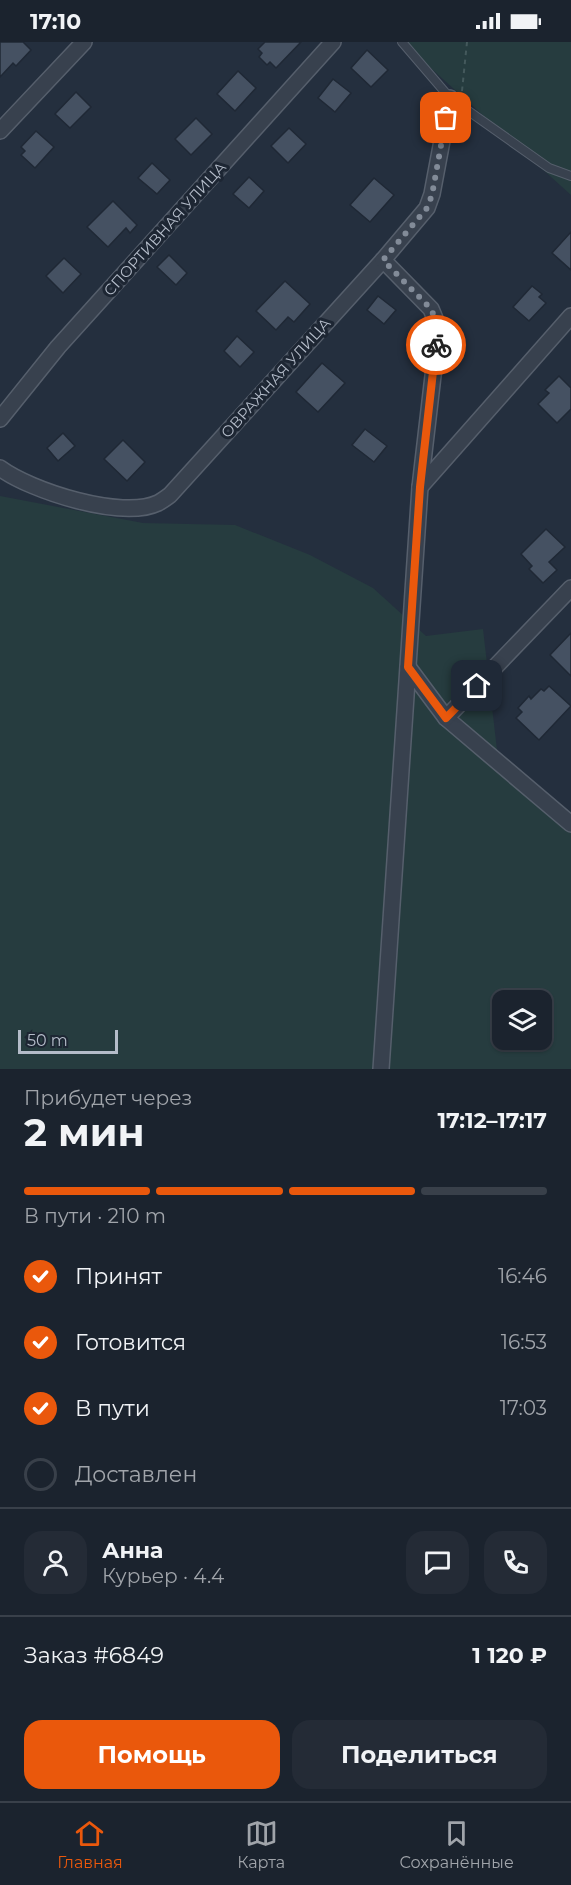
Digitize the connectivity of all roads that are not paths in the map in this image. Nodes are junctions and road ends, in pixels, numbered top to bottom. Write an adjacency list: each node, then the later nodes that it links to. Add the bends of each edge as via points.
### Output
1 (84, 42): 5 (street)
2 (333, 42): 9 (street, СПОРТИВНАЯ УЛИЦА, via 58,347)
3 (402, 42): 4 (lane)
4 (455, 102): 6 (lane, via 549,168); 7 (street, ОВРАЖНАЯ УЛИЦА, via 427,208)
5 (0, 131)
6 (571, 176)
7 (383, 260): 10 (street, ОВРАЖНАЯ УЛИЦА, via 170,495 158,503 124,508 97,505 29,484); 11 (street, via 431,309 438,333)
8 (571, 316): 11 (street)
9 (0, 419)
10 (0, 468)
11 (420, 487): 13 (street)
12 (571, 588): 14 (street)
13 (408, 667): 14 (street); 16 (street)
14 (446, 718): 15 (street)
15 (571, 824)
16 (381, 1069)

